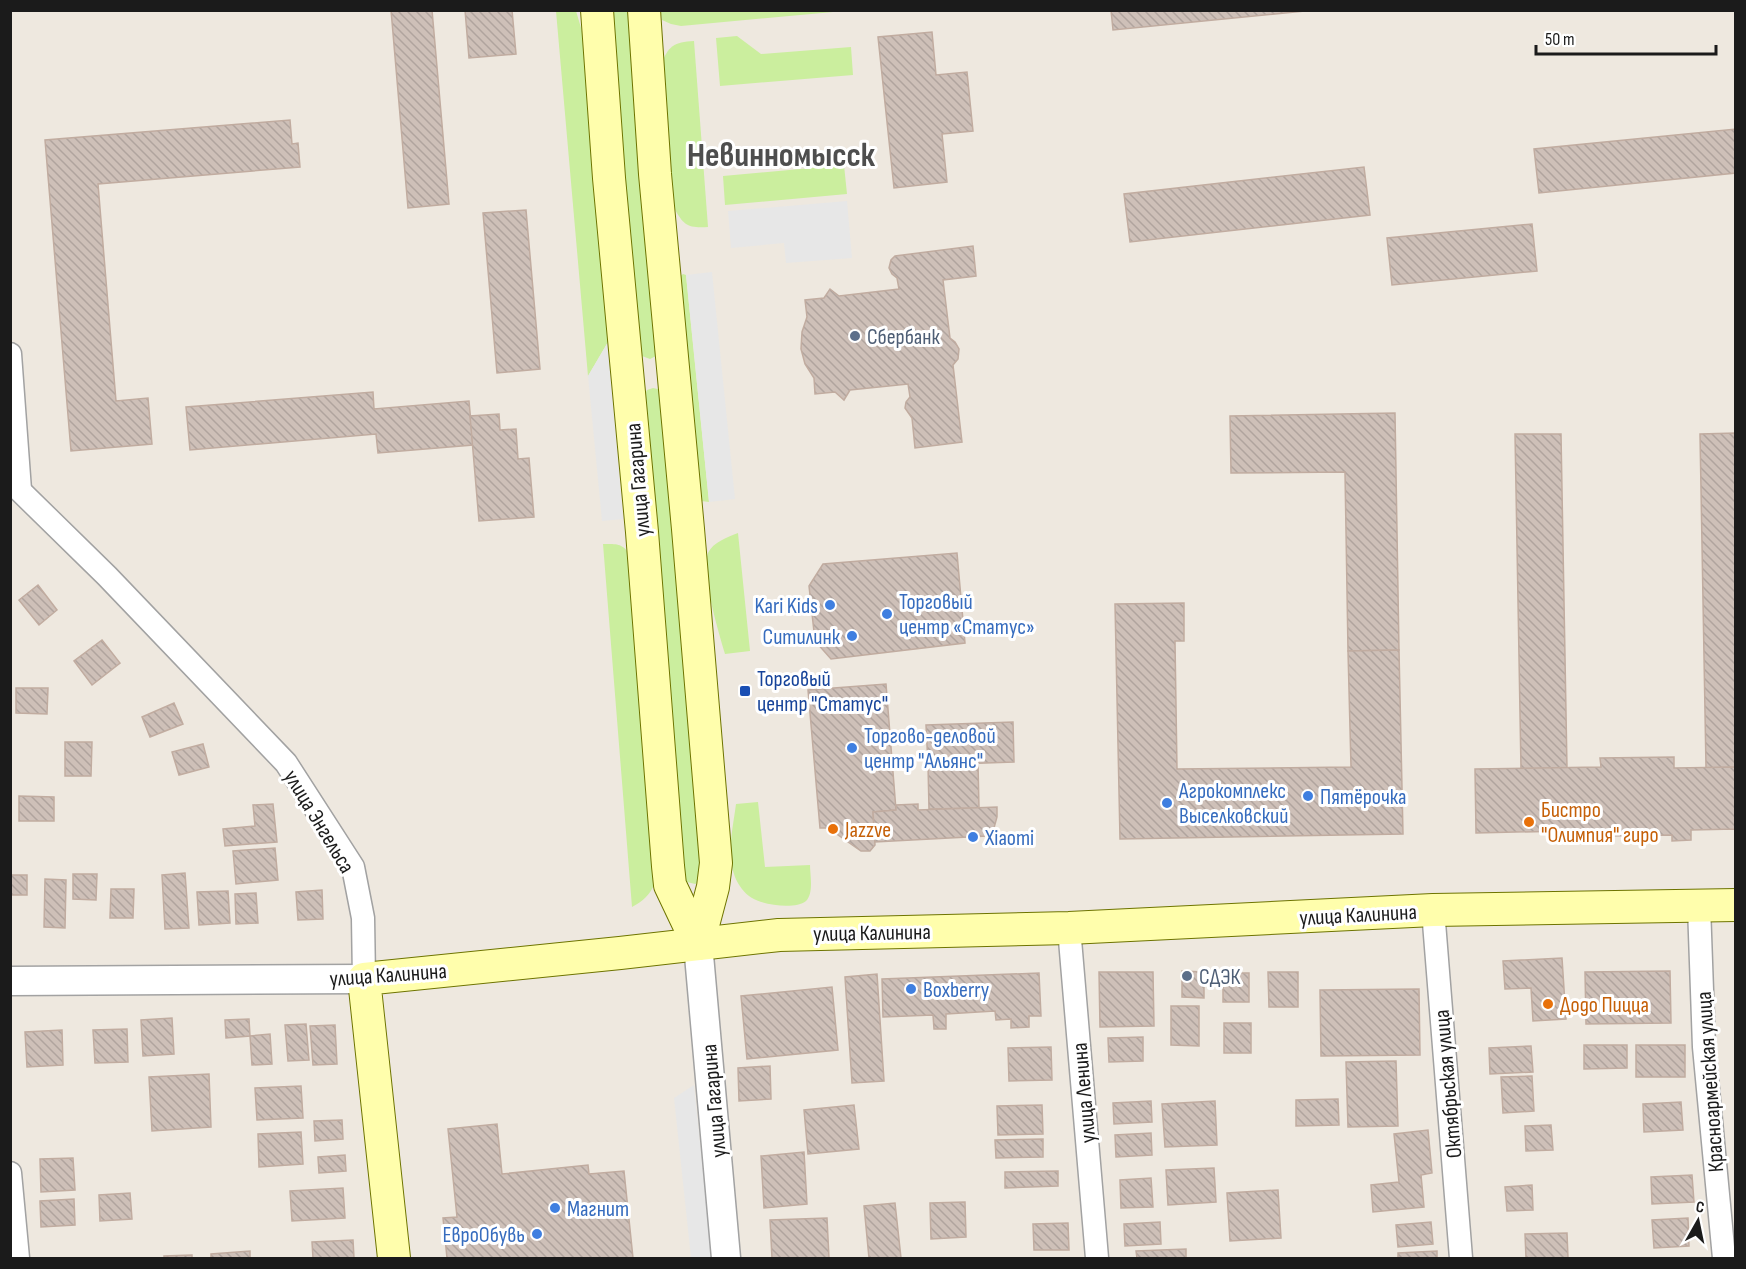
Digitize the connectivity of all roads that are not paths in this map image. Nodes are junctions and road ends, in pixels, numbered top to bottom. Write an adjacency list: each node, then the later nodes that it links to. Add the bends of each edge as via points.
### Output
1 (597, 10): 5 (main road, улица Гагарина)
2 (644, 10): 4 (main road, улица Гагарина)
3 (10, 354): 6 (street, улица Энгельса)
4 (674, 372): 5 (main road); 11 (main road, улица Гагарина, via 716,863)
5 (628, 378): 11 (main road, улица Гагарина, via 670,885)
6 (15, 485): 12 (street, улица Энгельса, via 286,763 353,867 363,918)
7 (1736, 905): 8 (main road, улица Калинина)
8 (1699, 906): 9 (main road, улица Калинина); 20 (street, Красноармейская улица, via 1704,1047)
9 (1433, 910): 10 (main road, улица Калинина); 19 (street, Октябрьская улица)
10 (1069, 928): 11 (main road, улица Калинина, via 779,935); 18 (street, улица Ленина)
11 (698, 944): 12 (main road, улица Калинина); 17 (street, улица Гагарина)
12 (364, 979): 13 (street, улица Калинина); 16 (main road, улица Энгельса)
13 (10, 981)
14 (10, 1173): 15 (street)
15 (18, 1258)
16 (394, 1258)
17 (726, 1258)
18 (1097, 1258)
19 (1461, 1258)
20 (1724, 1258)

